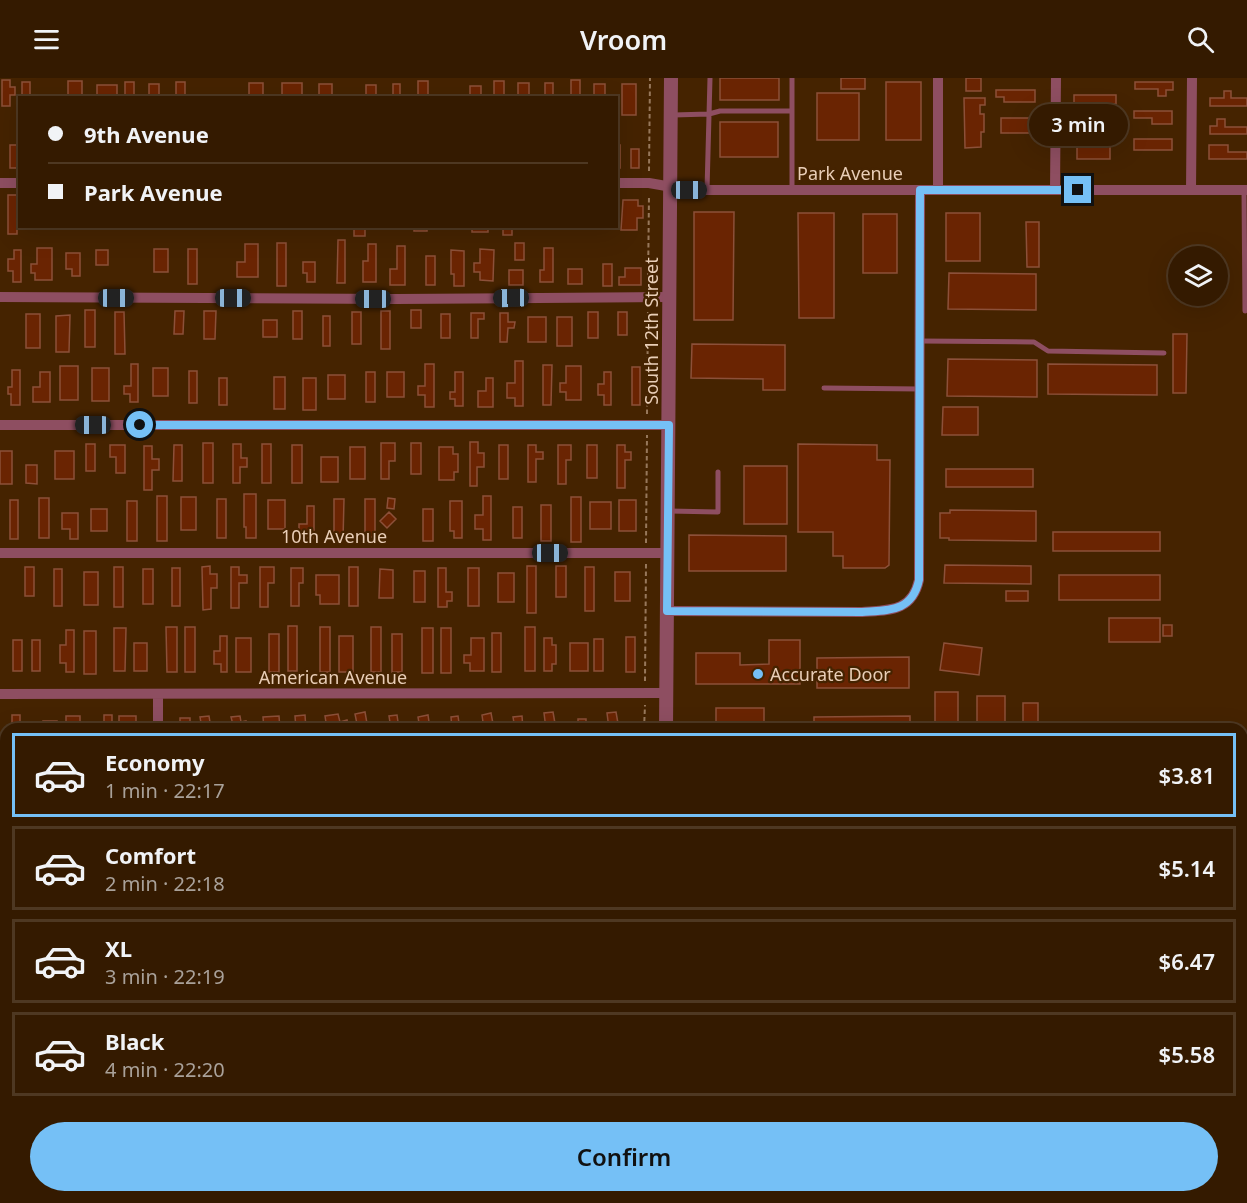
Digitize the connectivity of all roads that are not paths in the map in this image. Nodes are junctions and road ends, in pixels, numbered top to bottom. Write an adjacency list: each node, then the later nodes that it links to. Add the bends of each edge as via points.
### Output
1 (671, 78): 9 (street, South 12th Street)
2 (710, 78): 8 (lane)
3 (792, 78): 7 (lane)
4 (938, 78): 17 (street)
5 (1056, 78): 18 (street)
6 (1192, 78): 19 (street)
7 (792, 111): 8 (lane); 15 (lane)
8 (709, 114): 9 (lane); 14 (lane)
9 (671, 115): 13 (street, South 12th Street)
10 (0, 183): 11 (street)
11 (18, 183)
12 (618, 183): 13 (street, Park Avenue)
13 (670, 187): 14 (street, Park Avenue); 22 (street, South 12th Street)
14 (707, 190): 15 (street, Park Avenue)
15 (792, 190): 16 (street, Park Avenue)
16 (920, 190): 17 (street, Park Avenue); 24 (street)
17 (938, 190): 18 (street, Park Avenue)
18 (1055, 190): 19 (street, Park Avenue)
19 (1191, 190): 20 (street, Park Avenue)
20 (1246, 190): 23 (lane)
21 (0, 297): 22 (street)
22 (669, 297): 29 (street, South 12th Street)
23 (1245, 311)
24 (920, 341): 25 (lane, via 1034,342 1048,351); 27 (street)
25 (1164, 353)
26 (824, 388): 27 (lane)
27 (920, 388): 34 (street, via 919,580 908,603 894,609 862,612)
28 (0, 425): 29 (street)
29 (669, 425): 31 (street, South 12th Street)
30 (718, 472): 31 (lane, via 718,512)
31 (668, 511): 33 (street, South 12th Street)
32 (0, 553): 33 (street, 10th Avenue)
33 (667, 553): 34 (street, South 12th Street)
34 (667, 611): 35 (street, South 12th Street)
35 (666, 693): 37 (street, American Avenue); 39 (street, South 12th Street)
36 (0, 694): 37 (street, American Avenue)
37 (158, 694): 38 (street)
38 (158, 723)
39 (666, 723)

